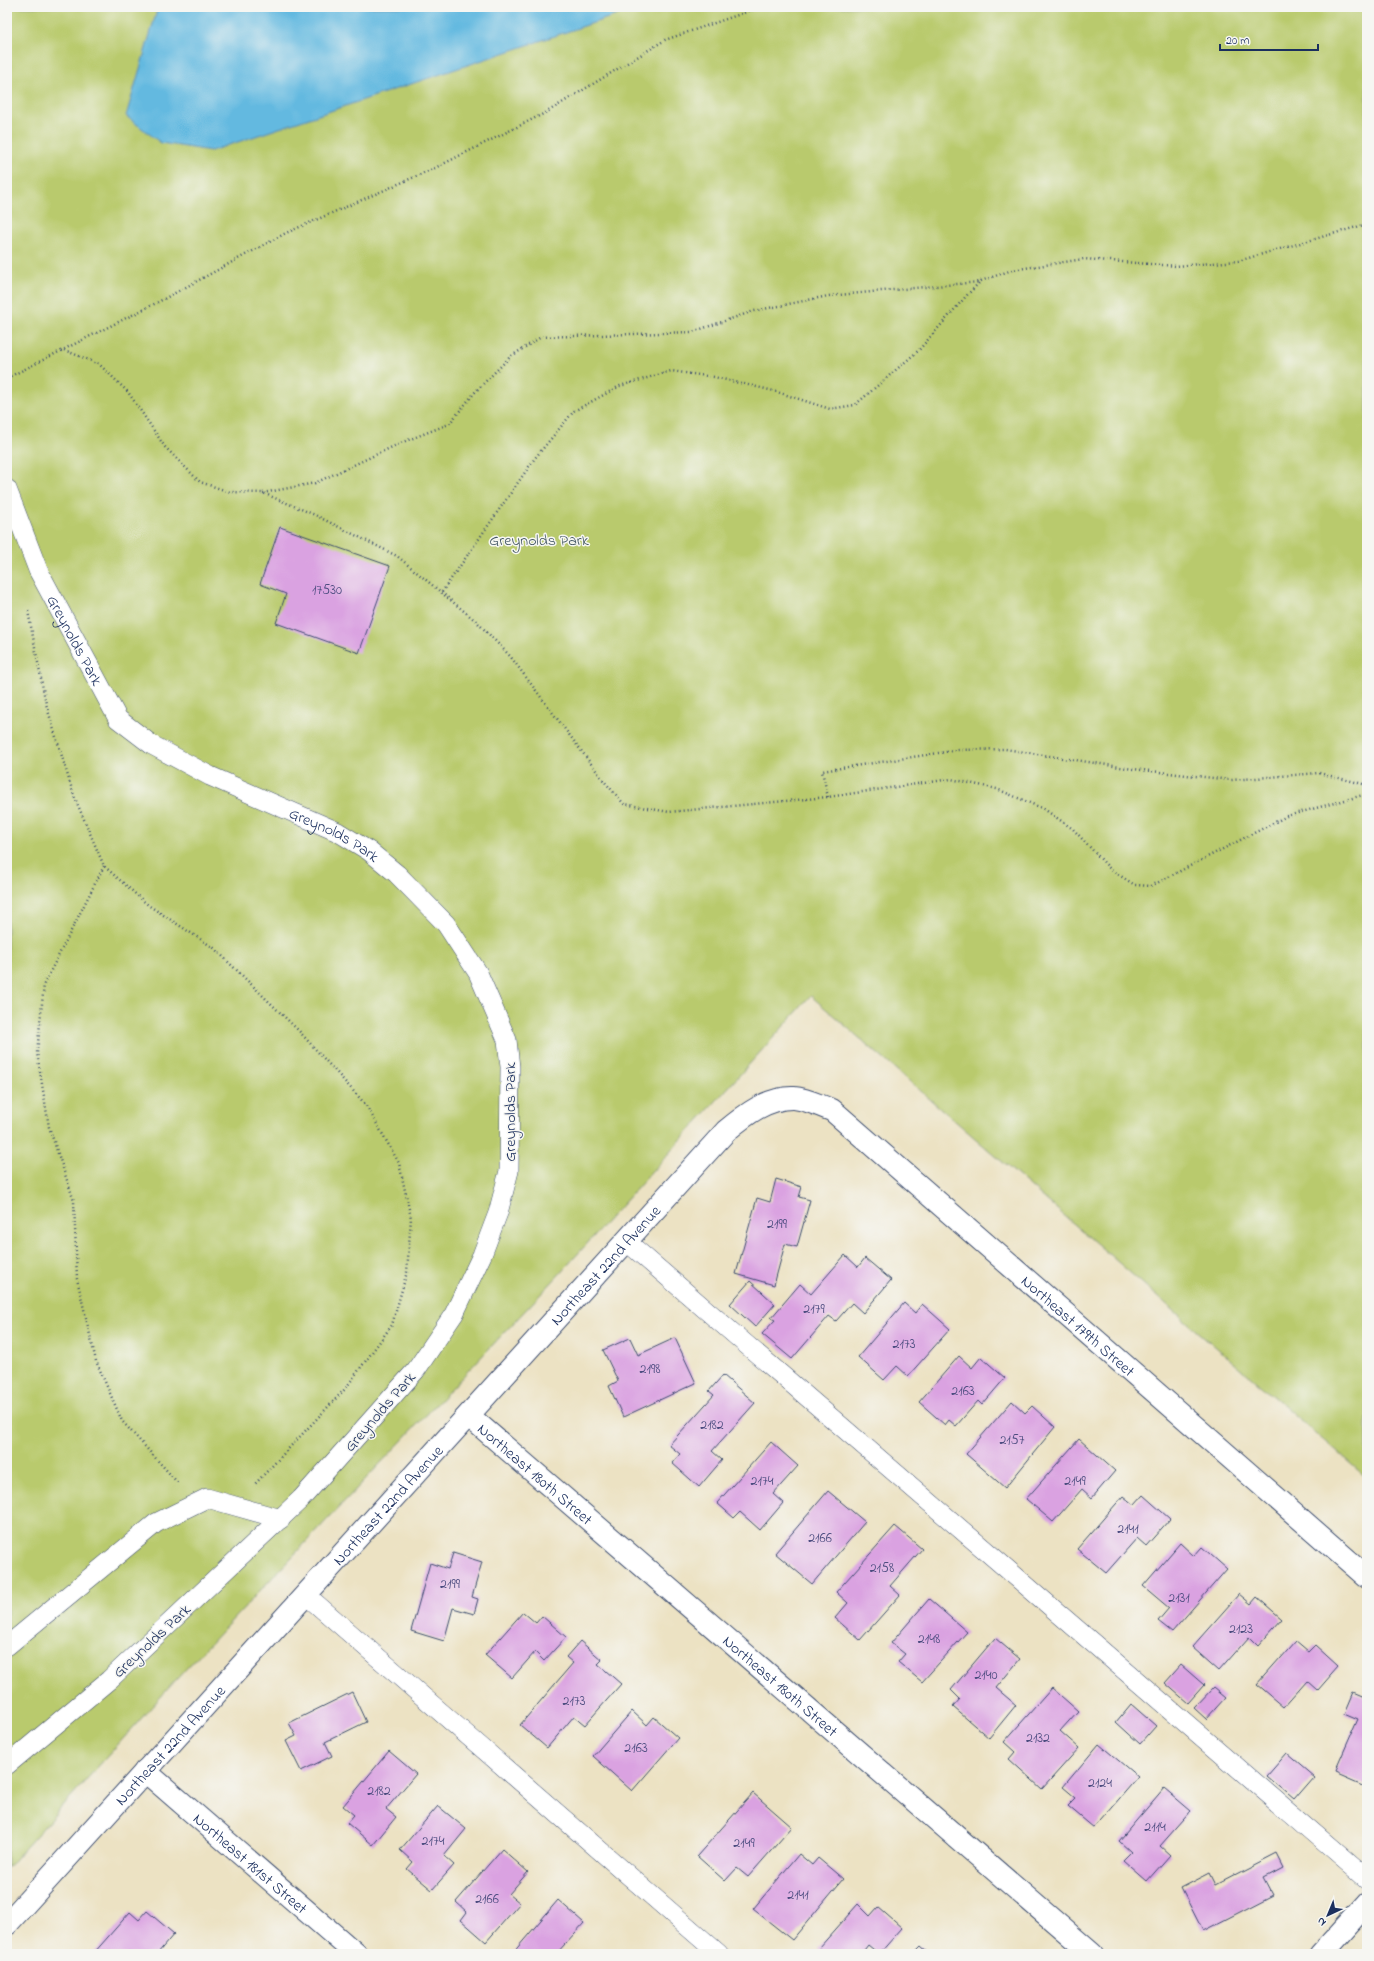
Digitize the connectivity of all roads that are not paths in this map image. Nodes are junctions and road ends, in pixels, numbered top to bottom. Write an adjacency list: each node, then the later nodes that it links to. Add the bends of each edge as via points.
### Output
1 (7, 489): 5 (lane, Greynolds Park, via 38,570 118,719 152,744 210,776 338,832 374,856 422,898 446,924 478,973 507,1040 510,1067 509,1171 498,1213 482,1255 454,1314 416,1370 302,1499)
2 (778, 1100): 3 (street, Northeast 22nd Avenue, via 748,1113 726,1131); 6 (street, Northeast 179th Street, via 794,1098 832,1110)
3 (626, 1241): 4 (street, Northeast 22nd Avenue); 11 (lane)
4 (469, 1416): 7 (street, Northeast 22nd Avenue); 16 (street, Northeast 180th Street)
5 (281, 1518): 8 (lane, via 207,1498 156,1523); 9 (lane, Greynolds Park, via 109,1680)
6 (1367, 1577)
7 (306, 1595): 10 (street, Northeast 22nd Avenue); 15 (lane)
8 (7, 1646)
9 (7, 1765)
10 (145, 1771): 13 (street, Northeast 22nd Avenue); 14 (street, Northeast 181st Street)
11 (1367, 1879)
12 (1367, 1903): 17 (street)
13 (7, 1924)
14 (356, 1954)
15 (719, 1954)
16 (1092, 1954)
17 (1321, 1954)

